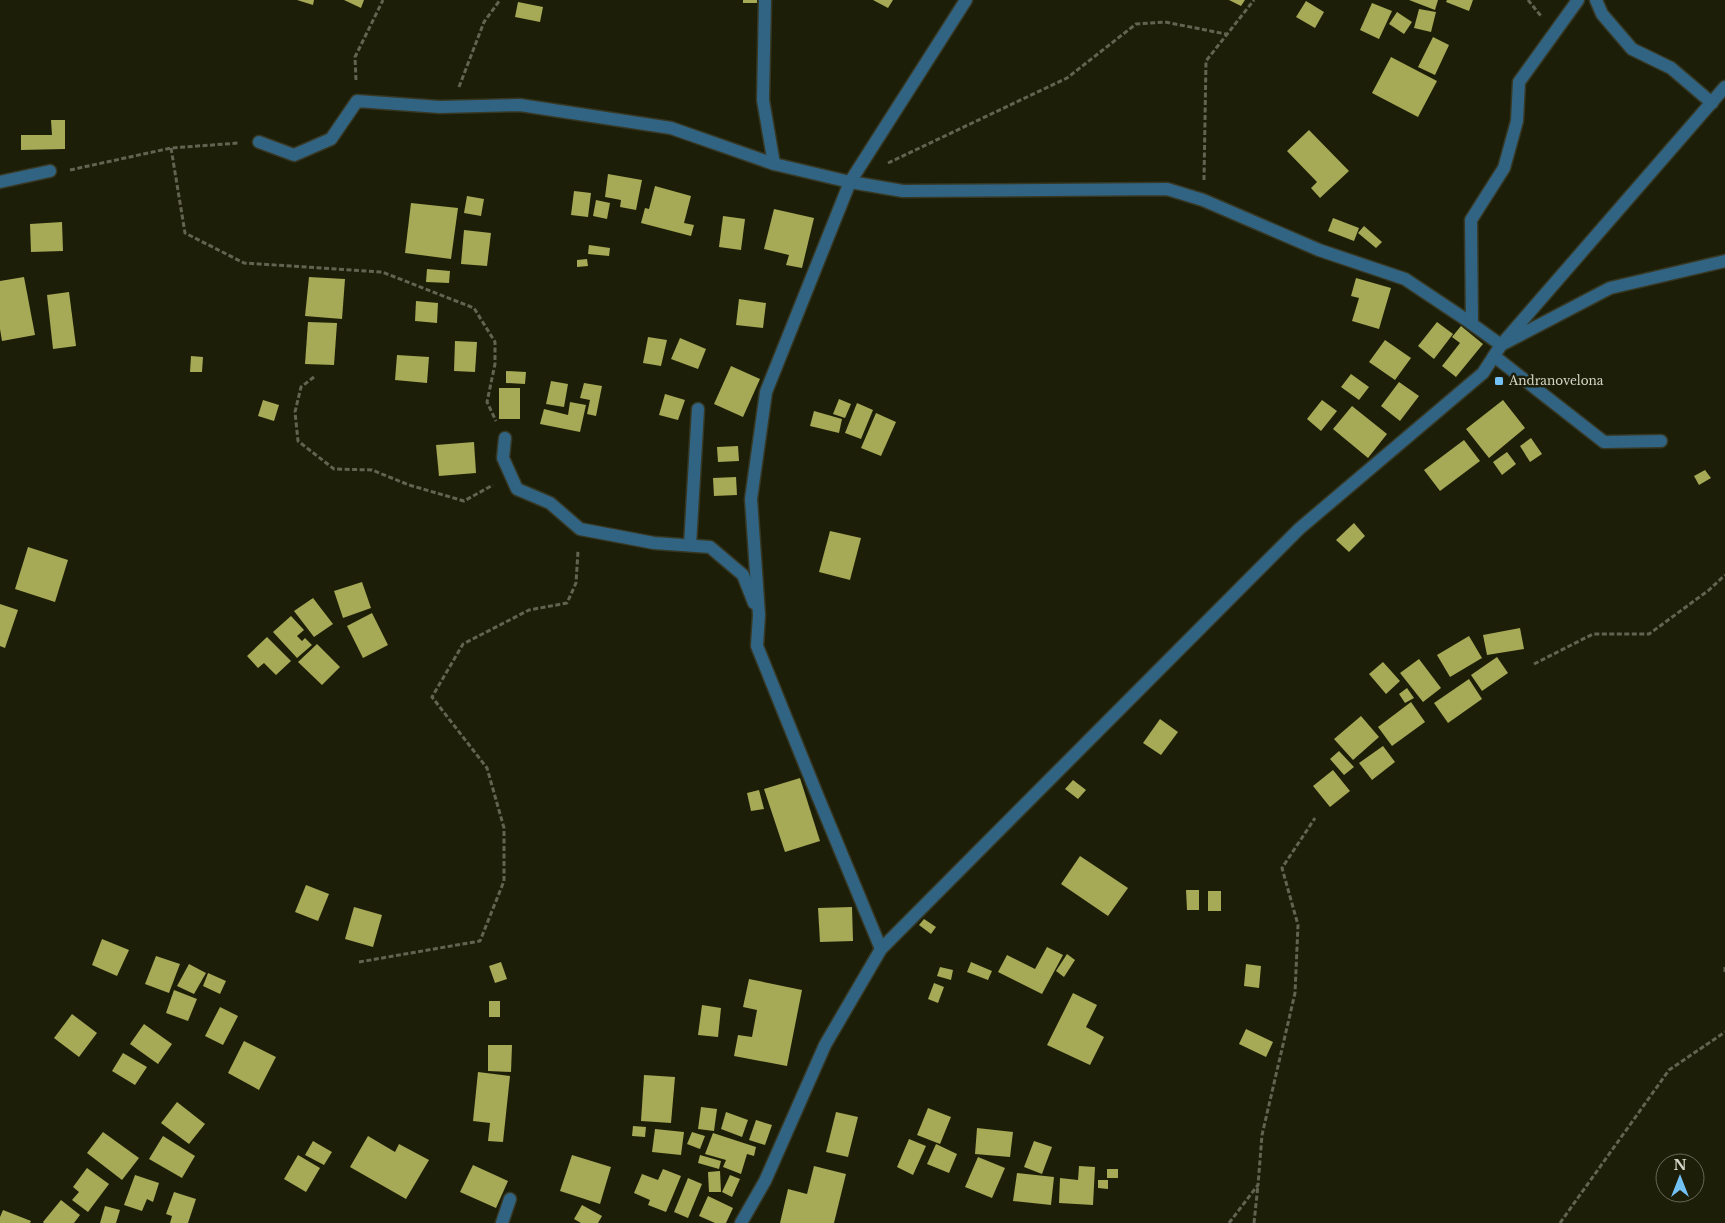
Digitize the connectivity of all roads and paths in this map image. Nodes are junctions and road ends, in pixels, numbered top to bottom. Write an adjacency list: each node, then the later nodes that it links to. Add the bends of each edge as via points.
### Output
1 (384, 0): 10 (path, via 355,57)
2 (500, 0): 12 (path, via 484,22)
3 (765, 0): 15 (street, via 763,100)
4 (966, 0): 19 (street)
5 (1254, 0): 8 (path)
6 (1578, 0): 22 (street, via 1519,82 1517,121 1504,168 1471,220)
7 (1596, 0): 11 (street, via 1602,14 1632,49 1672,68)
8 (1226, 34): 16 (path, via 1165,22 1136,24 1067,78); 20 (path, via 1206,61)
9 (1725, 87): 11 (street)
10 (357, 101): 12 (street); 13 (street, via 331,140 294,155)
11 (1712, 103): 23 (street)
12 (451, 107): 15 (street, via 520,105 671,128)
13 (259, 142): 14 (path)
14 (171, 148): 17 (path, via 72,170); 26 (path, via 185,233 244,263 382,272 474,308 495,342 495,364 487,402)
15 (774, 164): 19 (street)
16 (885, 165)
17 (50, 171): 18 (street)
18 (0, 182)
19 (850, 182): 20 (street, via 903,190 1167,189); 32 (street, via 766,392 751,499)
20 (1204, 200): 22 (street, via 1318,250 1405,279)
21 (1725, 261): 23 (street, via 1610,288)
22 (1472, 324): 23 (street)
23 (1497, 351): 27 (street, via 1604,442); 35 (street, via 1483,372 1299,529)
24 (314, 377): 28 (path, via 301,387 295,412 298,441 334,469 372,470 464,501)
25 (698, 409): 30 (street)
26 (505, 438): 28 (street, via 503,458)
27 (1660, 441)
28 (510, 474): 29 (street, via 517,489 550,503)
29 (580, 529): 30 (street, via 654,543); 36 (path, via 576,583 567,603 530,610 463,644 432,697 487,768 504,828 504,881 480,941)
30 (690, 546): 32 (street, via 710,547 743,575)
31 (1725, 575): 33 (path, via 1649,634 1593,634)
32 (759, 615): 35 (street, via 757,646)
33 (1534, 664)
34 (1315, 818): 40 (path, via 1282,868 1298,925 1295,993 1262,1135)
35 (882, 949): 43 (street, via 825,1045 765,1181)
36 (359, 962)
37 (1725, 967): 38 (path)
38 (1725, 974)
39 (1725, 1032): 46 (path, via 1669,1070)
40 (1258, 1185): 44 (path); 45 (path)
41 (510, 1199): 42 (street)
42 (502, 1223)
43 (741, 1223)
44 (1229, 1223)
45 (1254, 1223)
46 (1560, 1223)

